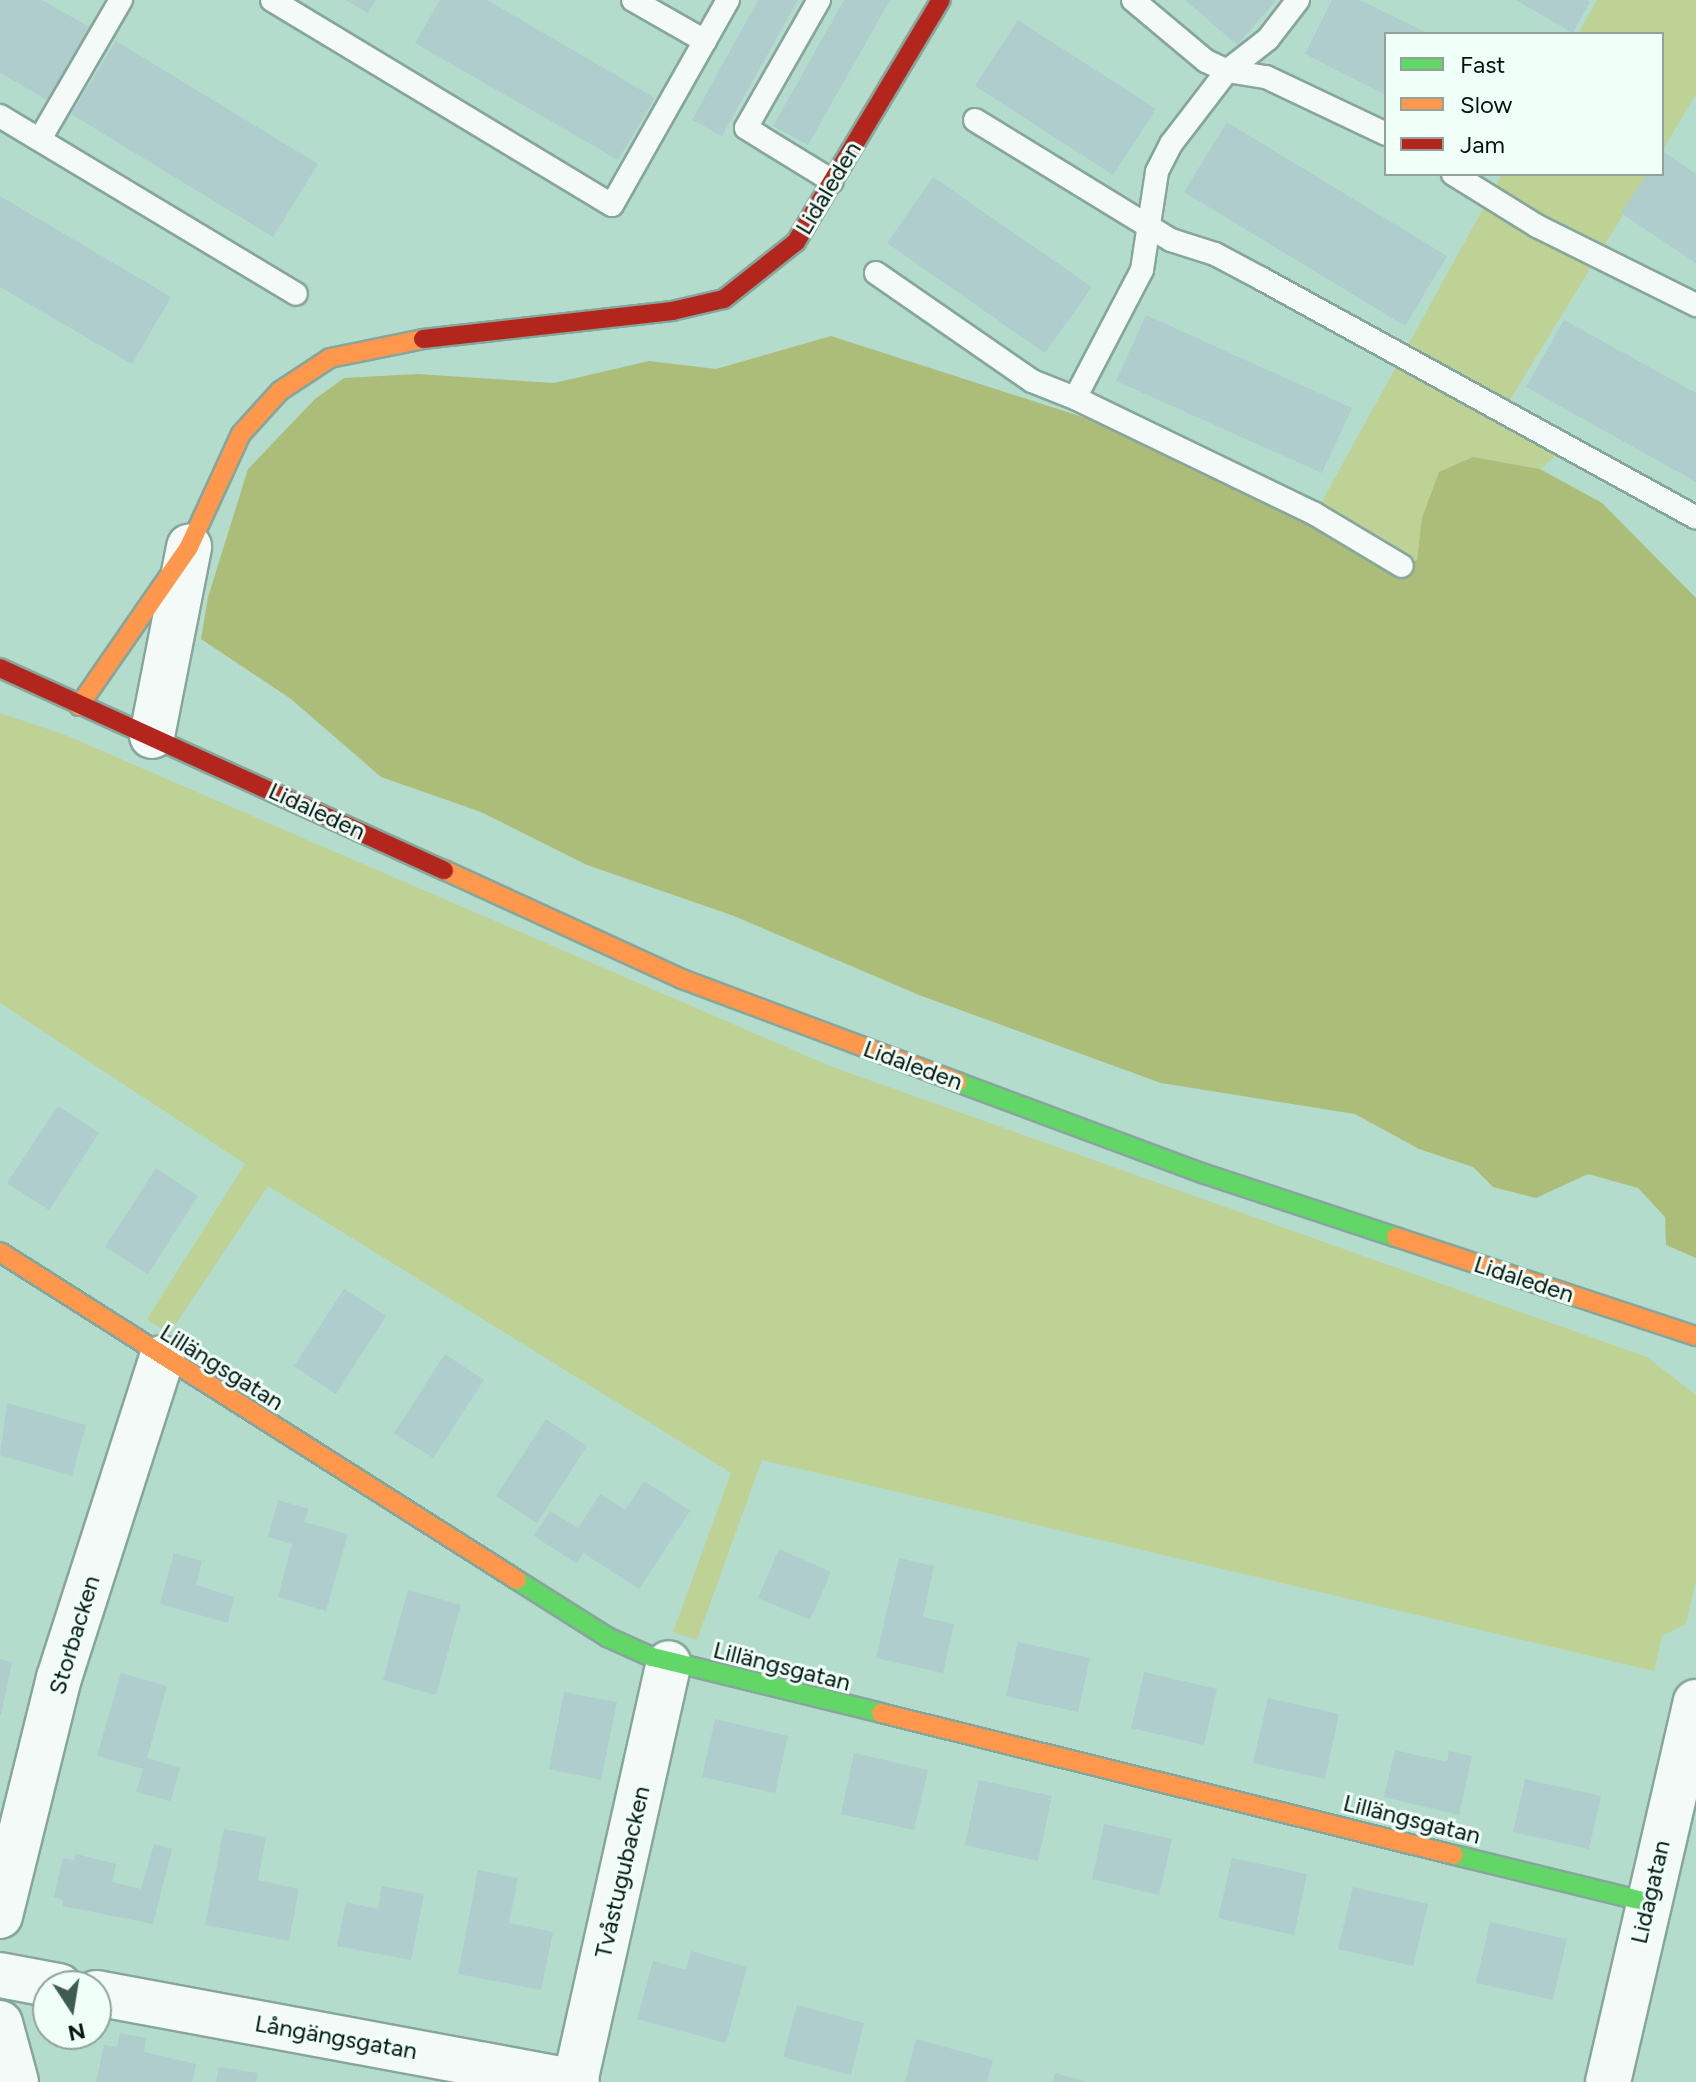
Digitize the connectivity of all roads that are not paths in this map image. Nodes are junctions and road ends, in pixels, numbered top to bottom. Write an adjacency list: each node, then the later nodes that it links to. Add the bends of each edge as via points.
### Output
1 (121, 0): 14 (lane)
2 (272, 0): 9 (lane, via 612,205)
3 (633, 0): 9 (lane)
4 (728, 0): 9 (lane)
5 (819, 0): 16 (lane, via 746,128)
6 (941, 0): 16 (street, Lidaleden)
7 (1133, 0): 10 (lane, via 1206,61)
8 (1298, 0): 10 (lane, via 1268,39)
9 (705, 41)
10 (1227, 71): 13 (lane, via 1266,77); 17 (lane, via 1171,144 1157,172)
11 (0, 116): 14 (lane)
12 (975, 120): 17 (lane)
13 (1384, 133)
14 (40, 139): 19 (lane)
15 (1456, 176): 20 (lane, via 1537,226)
16 (832, 181): 23 (street, Lidaleden, via 796,242 724,299 672,311 400,342 330,358 280,391 241,434)
17 (1148, 224): 21 (lane, via 1142,270); 22 (lane, via 1171,240 1215,254 1262,279)
18 (876, 273): 21 (lane, via 1032,381)
19 (296, 294)
20 (1696, 305)
21 (1075, 398): 24 (lane, via 1315,514)
22 (1696, 518)
23 (189, 547): 27 (street, Lidaleden); 28 (street, Lidaleden)
24 (1402, 566)
25 (0, 668): 27 (street, Lidaleden)
26 (0, 689): 27 (street, Lidaleden)
27 (79, 706): 28 (street, Lidaleden)
28 (152, 736): 30 (street, Lidaleden, via 682,979 1202,1173)
29 (0, 1252): 31 (street, Lillängsgatan)
30 (1696, 1336)
31 (162, 1358): 32 (street, Lillängsgatan, via 607,1637); 35 (street, Storbacken, via 59,1678)
32 (669, 1663): 34 (street, Lillängsgatan); 41 (street, Tvåstugubacken)
33 (1696, 1702): 34 (street, Lidagatan)
34 (1647, 1902): 42 (street, Lidagatan)
35 (0, 1916)
36 (0, 1975): 37 (street)
37 (32, 1981)
38 (112, 1996): 41 (street, Långängsgatan)
39 (0, 2023): 40 (street)
40 (16, 2082)
41 (575, 2082)
42 (1608, 2082)

